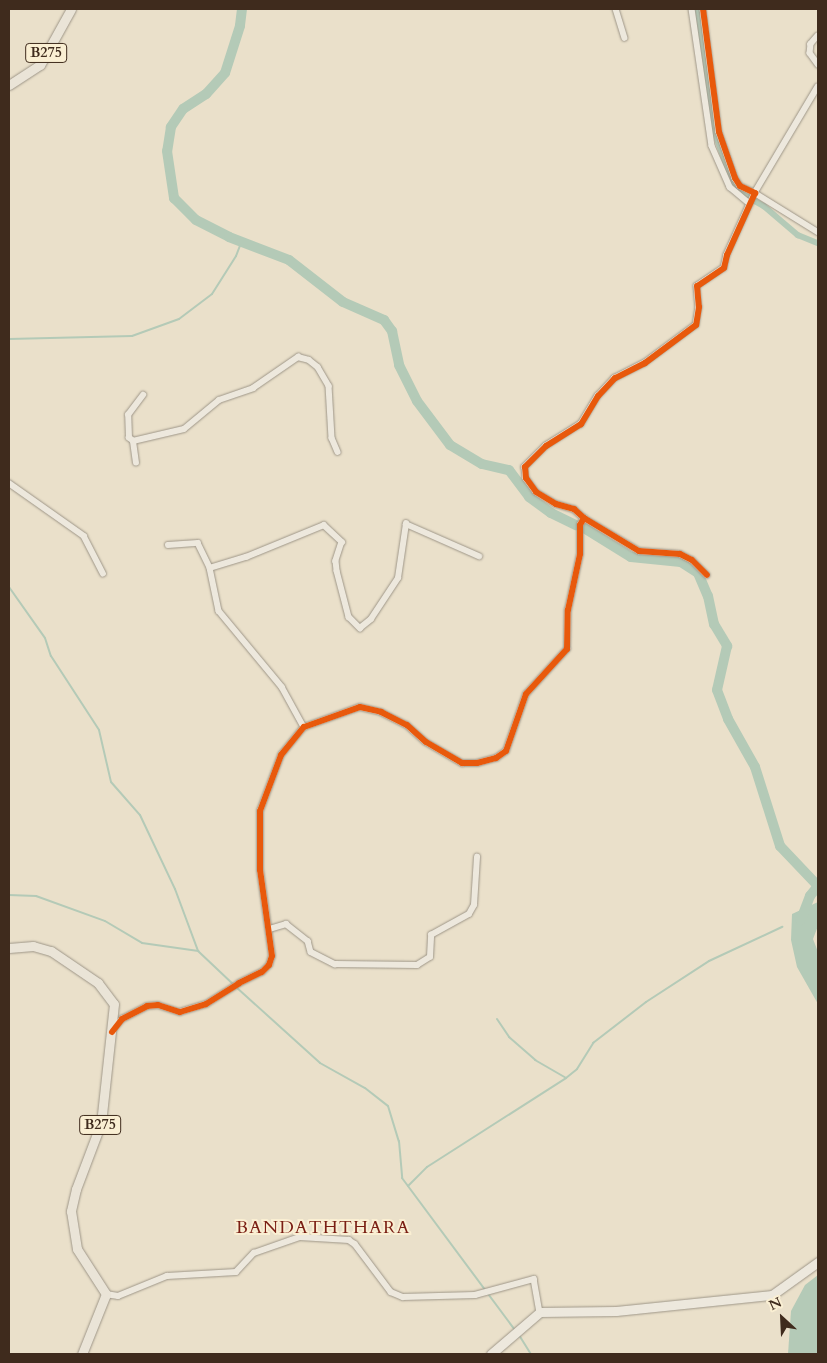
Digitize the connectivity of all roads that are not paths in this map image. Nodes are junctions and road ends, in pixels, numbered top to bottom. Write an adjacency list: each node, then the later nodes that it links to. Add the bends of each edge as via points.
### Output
1 (71, 9): 8 (main road, B275, via 40,65)
2 (616, 9): 6 (street)
3 (692, 9): 10 (street, via 712,146 730,188)
4 (703, 9): 10 (street, via 719,132 735,178)
5 (818, 36): 7 (street, via 811,44 810,53)
6 (625, 38)
7 (818, 64)
8 (9, 85)
9 (818, 87): 10 (street)
10 (752, 199): 11 (street); 17 (street, via 724,268 697,286 699,307 696,325 645,363 615,378 598,396 581,424 546,446 525,467 526,478 536,492 556,504 574,508)
11 (818, 232)
12 (143, 395): 13 (street, via 128,415 129,438)
13 (133, 441): 14 (street, via 184,429 219,400 253,388 298,357 310,360 318,367 329,386 332,438); 15 (street)
14 (338, 452)
15 (136, 463)
16 (9, 482): 21 (street, via 84,536)
17 (584, 518): 22 (street, via 639,551 680,554); 23 (street, via 580,525 580,554 568,610 567,649 526,694 506,751 477,764 462,763 426,742 407,725 382,712 360,707)
18 (168, 545): 20 (street, via 198,543)
19 (479, 556): 20 (street, via 406,524 398,578 371,619 360,628 350,617 337,572 336,561 342,542 324,525)
20 (210, 568): 23 (street, via 219,611 282,686)
21 (103, 573)
22 (708, 575)
23 (304, 727): 25 (street, via 281,755 260,811 260,870)
24 (477, 857): 25 (street, via 474,904 469,914 431,935 430,957 417,965 335,964 311,952 308,941 286,924)
25 (270, 929): 27 (street, via 269,965 262,972 193,1010 180,1012 146,1006 122,1019)
26 (9, 948): 27 (main road, B275, via 33,946 52,951 98,983 114,1004)
27 (112, 1032): 29 (main road, B275, via 101,1123 76,1188 71,1212 77,1249)
28 (818, 1262): 30 (main road, via 772,1295 616,1311)
29 (106, 1294): 30 (street, via 118,1296 167,1276 236,1272 254,1253 300,1237 348,1240 355,1244 391,1292 403,1297 474,1295 534,1279); 31 (main road)
30 (540, 1312): 32 (main road)
31 (82, 1354)
32 (490, 1354)

